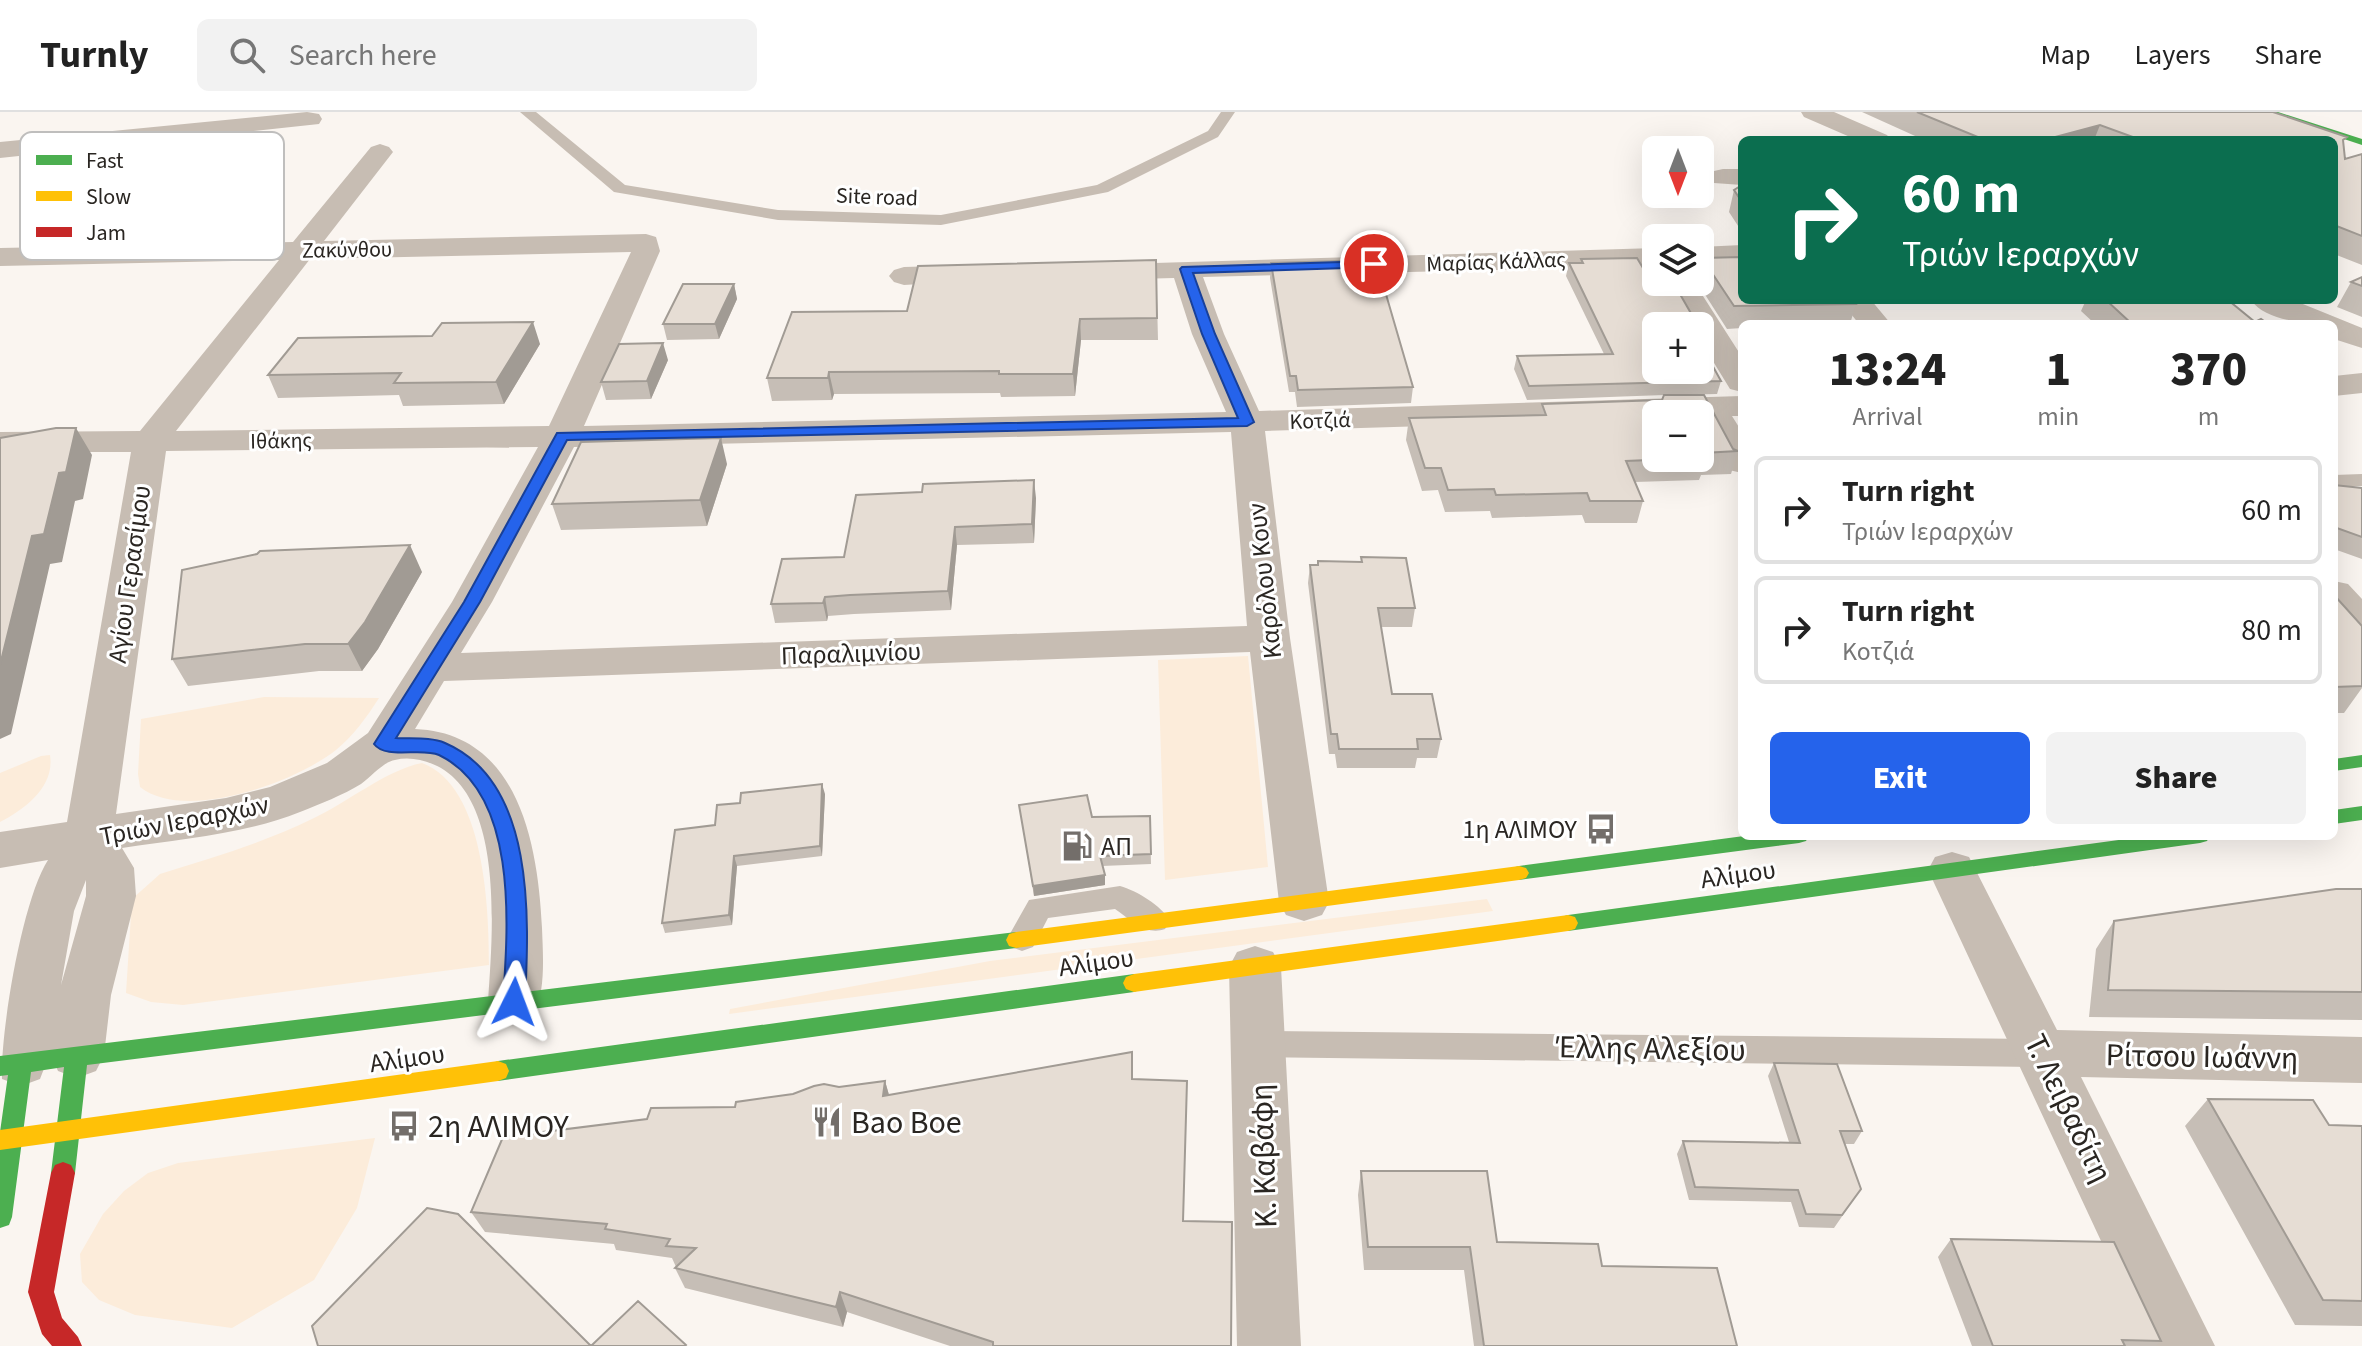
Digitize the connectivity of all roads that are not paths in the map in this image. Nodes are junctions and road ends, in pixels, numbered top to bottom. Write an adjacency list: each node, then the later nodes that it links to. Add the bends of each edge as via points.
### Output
1 (527, 112): 2 (lane, Site road, via 620,189 778,215 941,220 1102,189 1213,134)
2 (1228, 112)
3 (1813, 112): 7 (street)
4 (2268, 112): 8 (main road)
5 (310, 119): 6 (street)
6 (180, 132)
7 (1869, 136)
8 (2362, 142)
9 (20, 148): 10 (street)
10 (0, 150)
11 (380, 152): 14 (street, Αγίου Γερασίμου)
12 (646, 243): 14 (street, Ζακύνθου); 37 (street, Τριών Ιεραρχών)
13 (284, 250): 14 (street, Ζακύνθου)
14 (300, 250): 38 (street, Αγίου Γερασίμου)
15 (1738, 254): 16 (street)
16 (1714, 255)
17 (0, 257): 18 (street, Ζακύνθου)
18 (20, 257)
19 (1642, 257): 20 (street, Μαρίας Κάλλας)
20 (1186, 269): 21 (street, Μαρίας Κάλλας); 36 (street, Καρόλου Κουν)
21 (1076, 272)
22 (998, 274): 23 (street)
23 (904, 276)
24 (1691, 296): 31 (street)
25 (1858, 304): 27 (street)
26 (2276, 304): 28 (street)
27 (1872, 320)
28 (2315, 320)
29 (2338, 330): 30 (street)
30 (2362, 339)
31 (1729, 340): 32 (street)
32 (1738, 369)
33 (2362, 383): 34 (street)
34 (2338, 386)
35 (1726, 407): 36 (street, Κοτζιά); 40 (street)
36 (1247, 422): 37 (street, Κοτζιά); 45 (street, Καρόλου Κουν)
37 (562, 436): 38 (street, Ιθάκης); 46 (street, Τριών Ιεραρχών)
38 (150, 441): 39 (street, Ιθάκης); 52 (street, Αγίου Γερασίμου)
39 (0, 442)
40 (1738, 448)
41 (2362, 480): 42 (lane)
42 (2338, 481)
43 (2338, 597): 44 (street)
44 (2362, 624)
45 (1269, 638): 46 (street, Παραλιμνίου); 57 (street, Καρόλου Κουν)
46 (432, 668): 47 (street, Τριών Ιεραρχών)
47 (384, 744): 52 (street, Τριών Ιεραρχών, via 343,774 282,801); 61 (street, via 437,747 465,761 484,781 500,816 514,873)
48 (2362, 761): 49 (main road)
49 (2338, 764)
50 (2362, 813): 51 (main road)
51 (2338, 816)
52 (88, 836): 55 (street); 64 (street, Τριών Ιεραρχών, via 110,868 111,896 85,995); 66 (street, Αγίου Γερασίμου, via 49,911)
53 (1769, 840): 57 (main road, Αλίμου)
54 (2171, 840): 56 (main road, Αλίμου)
55 (0, 850)
56 (1952, 870): 60 (main road, Αλίμου); 63 (street, Τ. Λειβαδίτη)
57 (1304, 902): 58 (main road, Αλίμου)
58 (1155, 921): 59 (lane, via 1120,897 1039,908)
59 (1022, 939): 61 (main road, Αλίμου)
60 (1255, 967): 62 (street, Κ. Καβάφη); 67 (main road, Αλίμου)
61 (514, 1002): 64 (main road, Αλίμου)
62 (1260, 1044): 63 (lane, Έλλης Αλεξίου); 71 (street, Κ. Καβάφη)
63 (2043, 1053): 65 (street, Ρίτσου Ιωάννη); 72 (street, Τ. Λειβαδίτη)
64 (77, 1055): 66 (main road, Αλίμου); 67 (main road)
65 (2362, 1060)
66 (10, 1064): 68 (main road)
67 (67, 1132): 68 (main road, Αλίμου); 70 (main road, via 41,1292 51,1325)
68 (5, 1140): 69 (main road)
69 (0, 1217)
70 (69, 1346)
71 (1269, 1346)
72 (2183, 1346)

